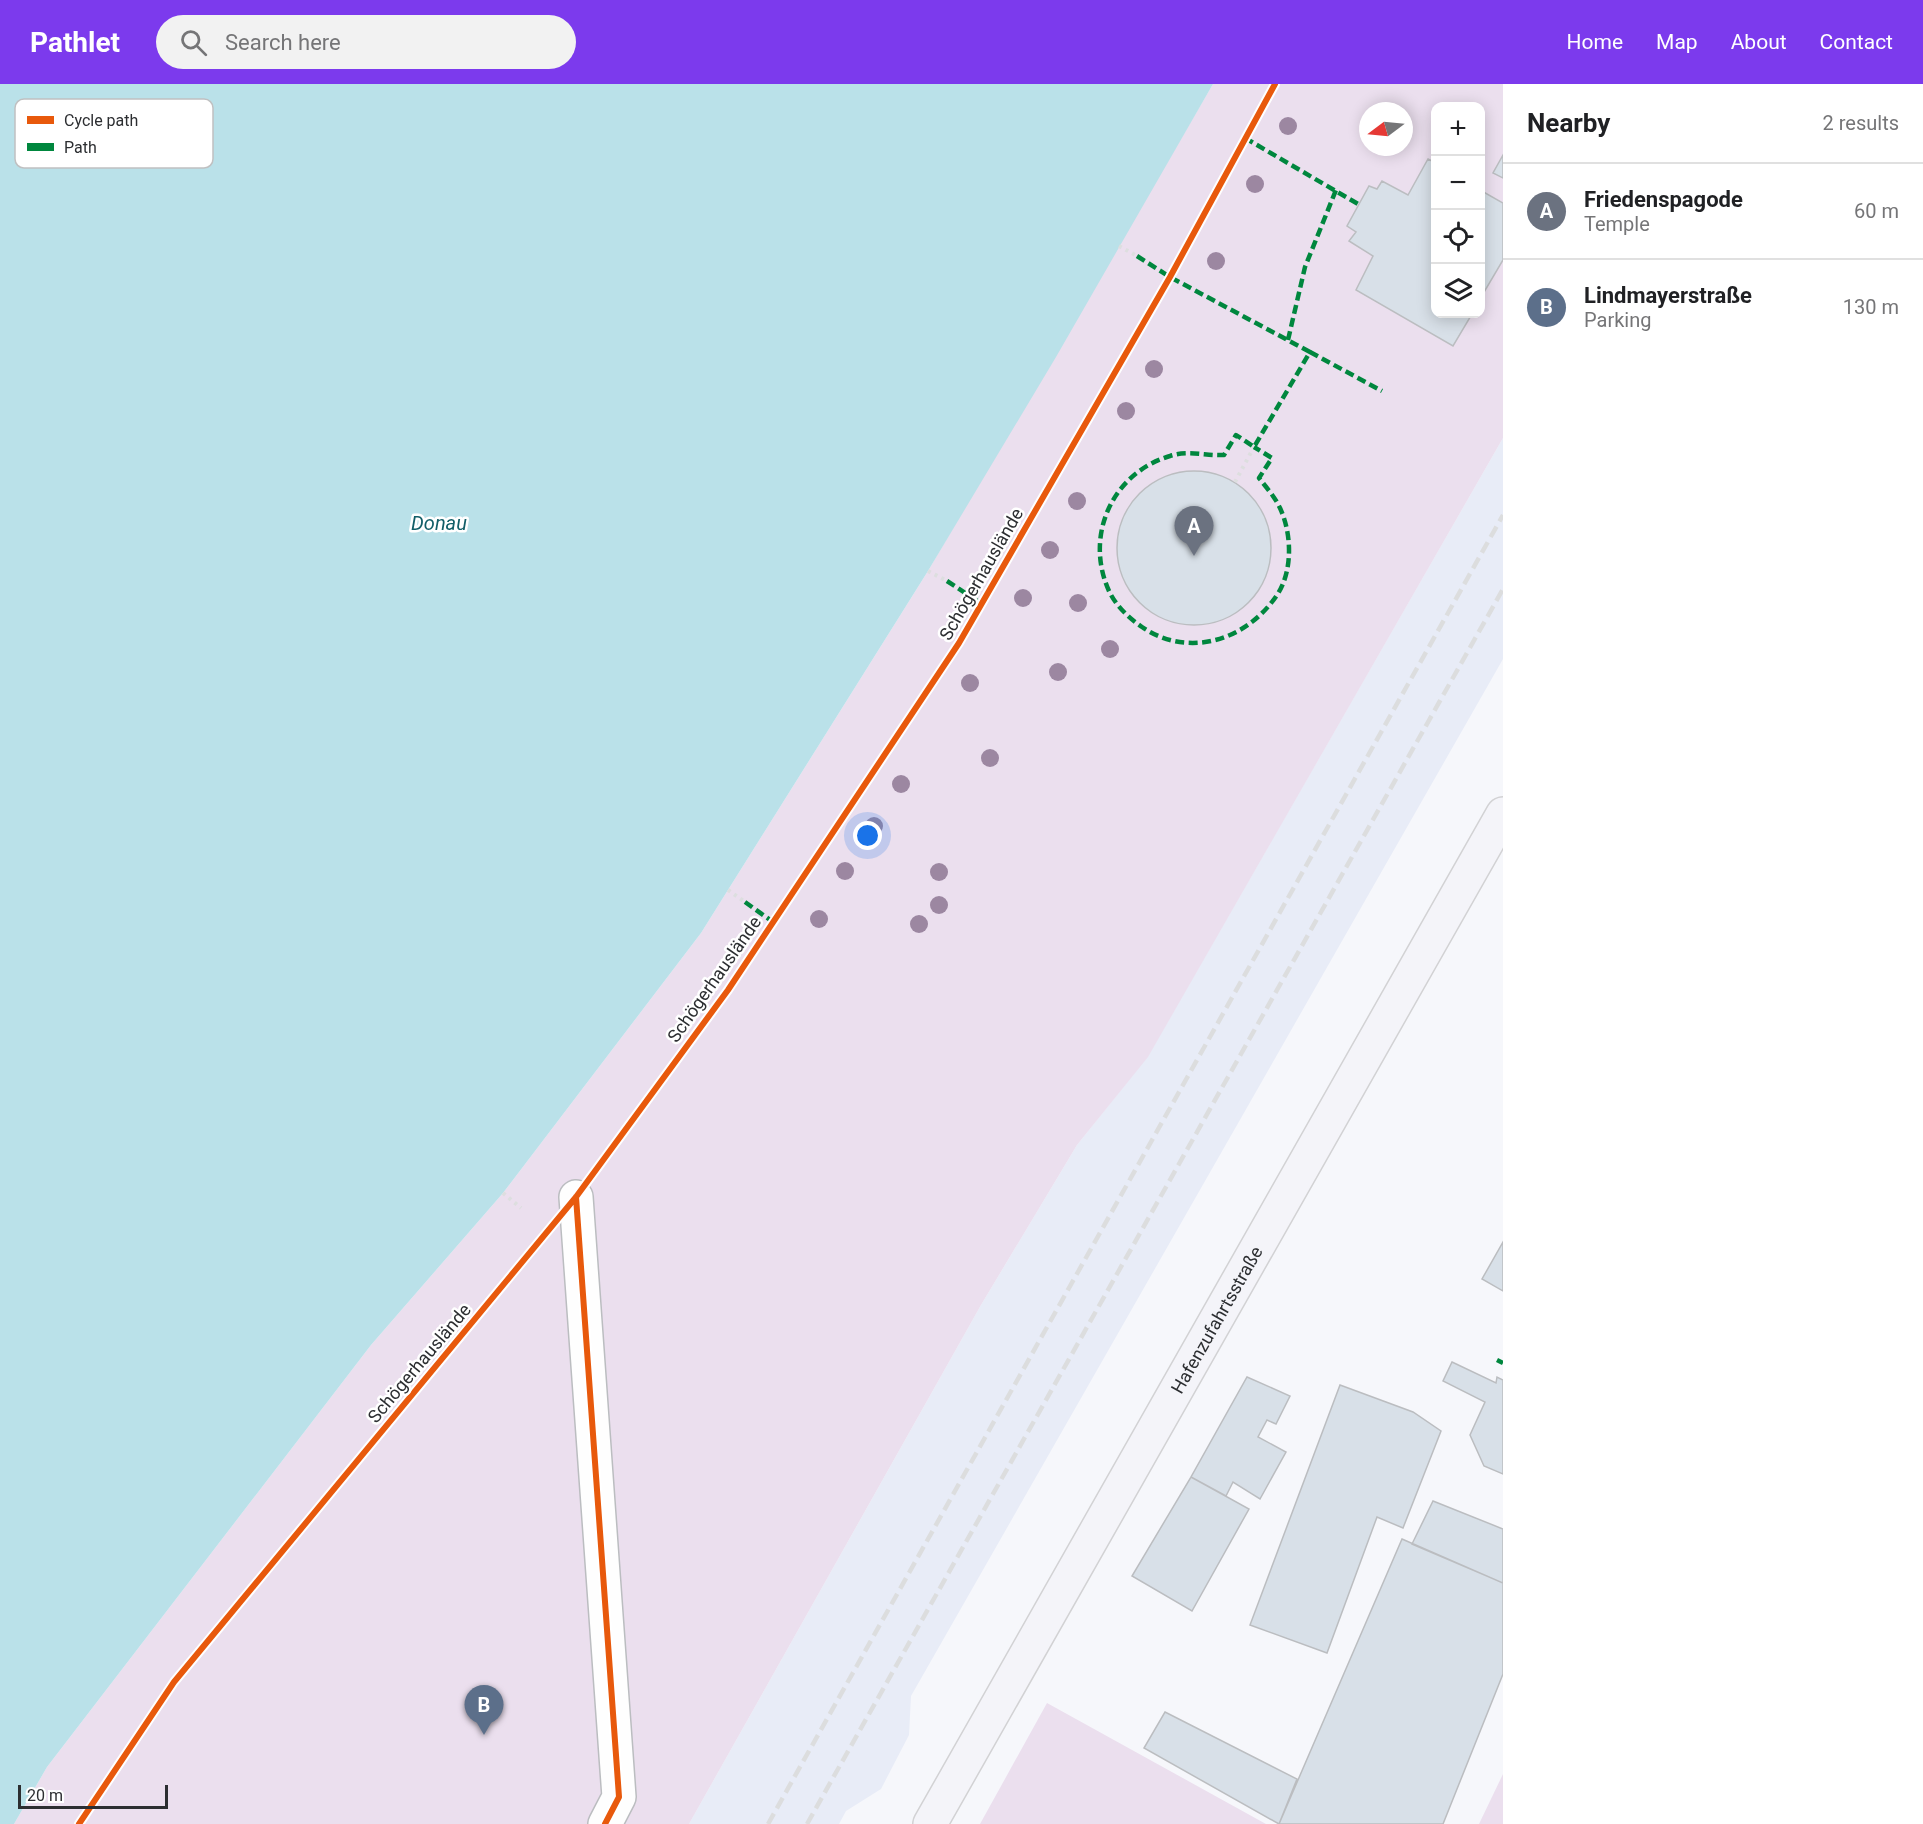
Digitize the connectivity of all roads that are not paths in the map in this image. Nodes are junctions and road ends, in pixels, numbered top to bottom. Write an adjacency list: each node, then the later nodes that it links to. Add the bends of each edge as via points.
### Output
1 (1503, 814): 4 (main road, Hafenzufahrtsstraße)
2 (576, 1197): 3 (street, via 619,1797)
3 (605, 1824)
4 (930, 1824)

